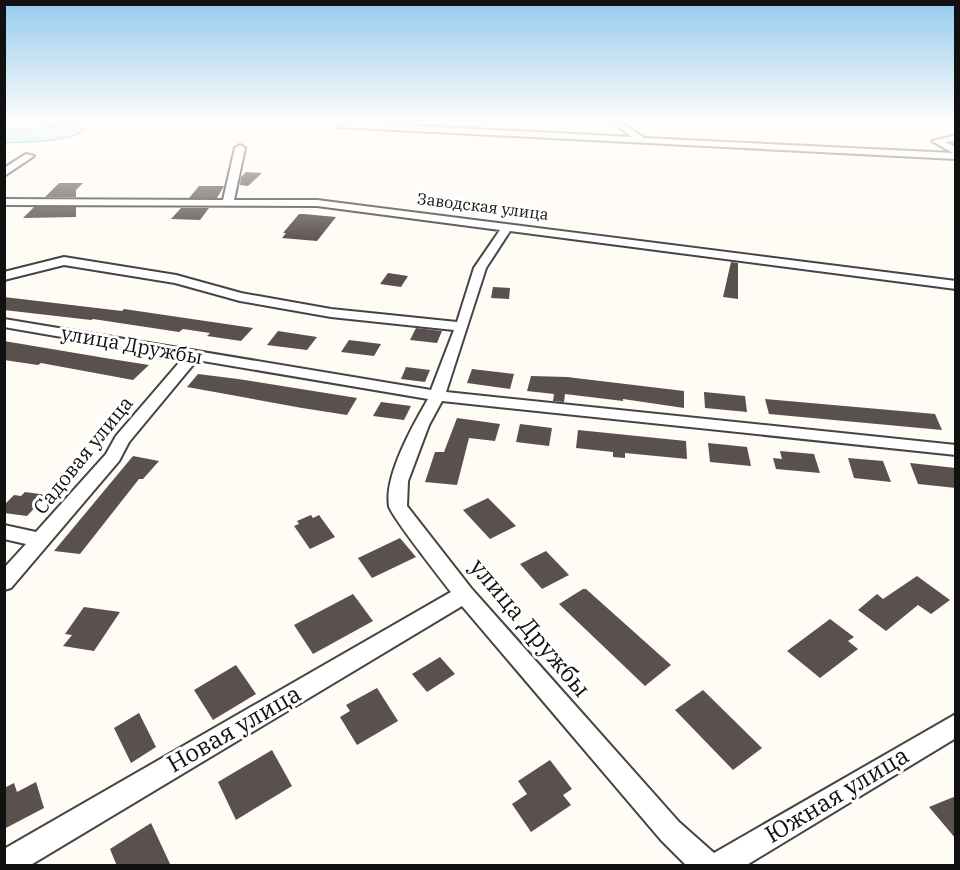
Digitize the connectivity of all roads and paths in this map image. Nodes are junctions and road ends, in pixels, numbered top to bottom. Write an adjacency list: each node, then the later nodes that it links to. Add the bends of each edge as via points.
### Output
1 (19, 163): 3 (street)
2 (237, 163): 5 (street)
3 (4, 173)
4 (4, 202): 5 (street, Заводская улица)
5 (228, 202): 6 (street, Заводская улица, via 317,203)
6 (508, 225): 8 (street, Заводская улица); 10 (street, улица Дружбы, via 480,268)
7 (4, 276): 10 (street, via 64,261 176,279 240,297 331,313)
8 (956, 285)
9 (4, 323): 11 (street, улица Дружбы)
10 (462, 327): 12 (street, улица Дружбы)
11 (193, 355): 12 (street, улица Дружбы); 15 (street, Садовая улица, via 122,440 113,457)
12 (437, 396): 13 (street, улица Дружбы); 17 (street, улица Дружбы, via 399,481 398,507)
13 (956, 450)
14 (4, 532): 15 (street)
15 (40, 540): 16 (street, Садовая улица)
16 (4, 582)
17 (464, 594): 19 (street, Новая улица); 20 (street, улица Дружбы, via 670,831)
18 (956, 725): 21 (street, Южная улица)
19 (4, 865)
20 (708, 866)
21 (718, 866)

